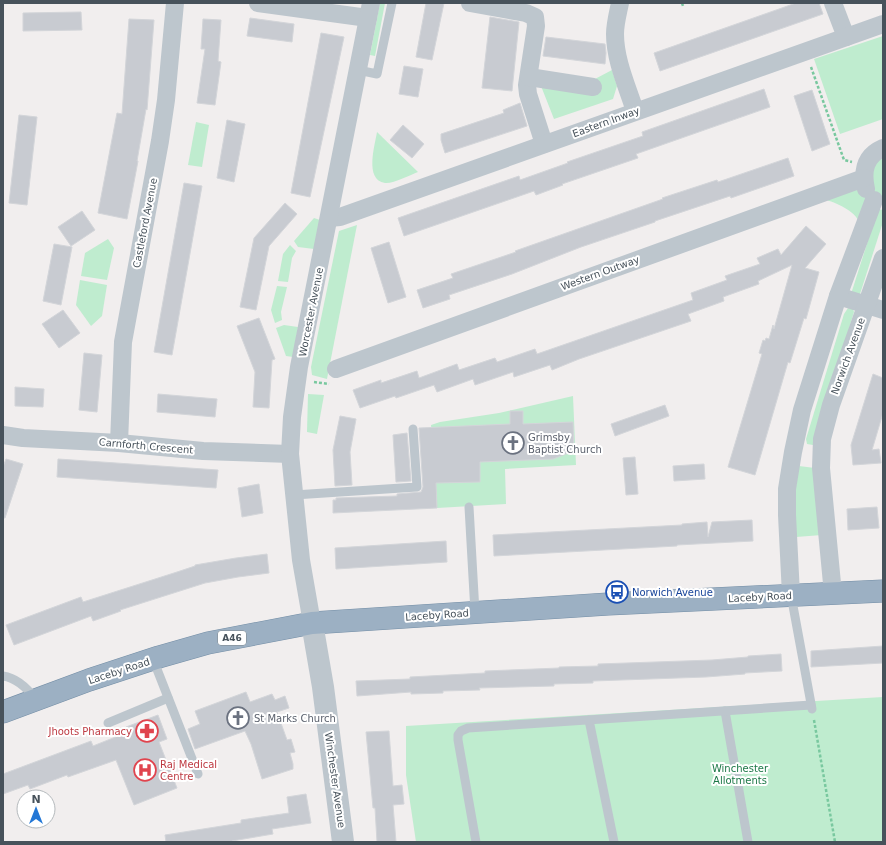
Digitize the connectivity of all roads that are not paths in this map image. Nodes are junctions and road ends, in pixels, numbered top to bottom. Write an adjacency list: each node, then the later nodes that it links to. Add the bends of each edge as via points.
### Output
1 (175, 3): 25 (street, Castleford Avenue, via 160,141 122,342)
2 (258, 3): 7 (street)
3 (392, 3): 10 (lane, via 377,74)
4 (470, 3): 11 (street, via 526,13 535,17)
5 (620, 3): 13 (street, via 615,42)
6 (833, 3): 9 (street)
7 (369, 10): 10 (street, Worcester Avenue)
8 (883, 24): 9 (street, Eastern Inway)
9 (846, 37): 13 (street, Eastern Inway)
10 (358, 70): 18 (street, Worcester Avenue)
11 (529, 77): 12 (street); 14 (street, via 528,94)
12 (593, 87)
13 (635, 111): 14 (street, Eastern Inway)
14 (544, 144): 18 (street, Eastern Inway, via 340,217)
15 (883, 148): 16 (street, via 870,157)
16 (865, 172): 17 (street, via 866,190); 22 (street, Western Outway)
17 (878, 203): 20 (street)
18 (329, 218): 27 (street, Worcester Avenue, via 297,379)
19 (883, 258): 21 (street, Norwich Avenue)
20 (838, 296): 21 (street, Norwich Avenue); 26 (street, via 802,410)
21 (875, 307): 28 (street, Norwich Avenue, via 831,405)
22 (336, 369)
23 (413, 429): 29 (lane, via 417,487)
24 (3, 435): 25 (street, Carnforth Crescent)
25 (119, 443): 27 (street, Carnforth Crescent, via 203,451)
26 (793, 452): 28 (street); 33 (street, via 787,495)
27 (290, 454): 29 (street, Worcester Avenue)
28 (820, 455): 32 (street, Norwich Avenue)
29 (294, 495): 35 (street, Worcester Avenue, via 301,560)
30 (469, 507): 34 (lane)
31 (883, 591): 32 (highway, Laceby Road / A46)
32 (833, 594): 33 (highway, Laceby Road / A46)
33 (791, 595): 34 (highway, Laceby Road / A46); 40 (lane, via 811,707)
34 (475, 612): 35 (highway, Laceby Road / A46)
35 (312, 623): 36 (highway, Laceby Road / A46, via 208,643); 45 (street, Winchester Avenue)
36 (153, 659): 38 (lane); 39 (highway, Laceby Road / A46)
37 (3, 676): 39 (lane, via 29,690)
38 (168, 698): 43 (lane); 44 (lane)
39 (36, 700): 41 (highway, Laceby Road / A46)
40 (725, 711): 42 (lane); 48 (lane)
41 (3, 712)
42 (589, 720): 46 (lane, via 468,728 458,735); 47 (lane)
43 (108, 722)
44 (198, 774)
45 (343, 842)
46 (476, 842)
47 (614, 842)
48 (748, 842)

